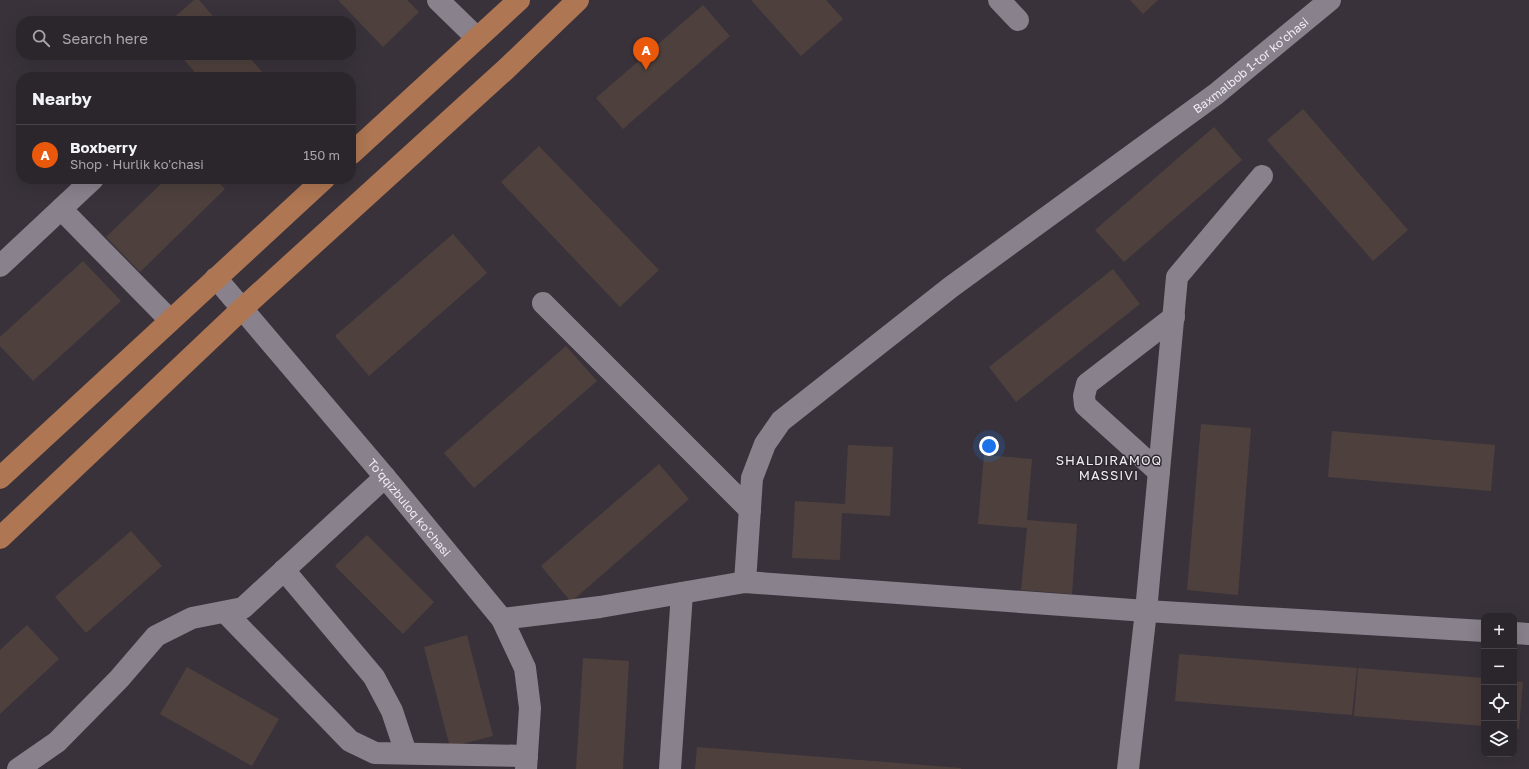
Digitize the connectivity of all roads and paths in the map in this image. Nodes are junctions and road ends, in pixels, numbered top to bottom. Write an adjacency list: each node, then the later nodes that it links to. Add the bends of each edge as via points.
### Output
1 (438, 0): 7 (street)
2 (519, 0): 7 (main road)
3 (578, 0): 16 (main road, via 505,70)
4 (998, 0): 6 (street)
5 (1330, 0): 22 (street, Baxmalbob 1-tor ko'chasi, via 1216,94 951,288 781,421 765,444 752,478)
6 (1018, 20)
7 (477, 38): 8 (main road)
8 (356, 149)
9 (1262, 176): 17 (street, via 1178,277)
10 (88, 184): 12 (street)
11 (319, 184): 14 (main road)
12 (61, 209): 13 (street); 18 (street)
13 (0, 266)
14 (216, 278): 16 (street, To'qqizbuloq ko'chasi); 18 (main road)
15 (543, 303): 22 (street)
16 (243, 308): 20 (street, To'qqizbuloq ko'chasi); 23 (main road)
17 (1174, 317): 19 (street); 19 (street, via 1087,384 1084,396 1085,405)
18 (170, 320): 21 (main road)
19 (1158, 472): 27 (street)
20 (386, 477): 24 (street); 29 (street, To'qqizbuloq ko'chasi)
21 (0, 478)
22 (750, 510): 25 (street, Baxmalbob 1-tor ko'chasi)
23 (0, 538)
24 (284, 570): 28 (street, via 242,608); 33 (street, via 374,676 392,711)
25 (745, 582): 26 (street); 27 (street)
26 (682, 593): 29 (street, via 600,607); 36 (street)
27 (1146, 611): 30 (street); 37 (street)
28 (226, 613): 33 (street, via 350,741 375,752); 35 (street, via 192,618 156,636 119,679 57,742)
29 (502, 619): 34 (street, To'qqizbuloq ko'chasi, via 525,668 530,708)
30 (1481, 631)
31 (1517, 633): 32 (street)
32 (1529, 634)
33 (406, 753): 34 (street)
34 (526, 763)
35 (18, 769)
36 (670, 769)
37 (1128, 769)

